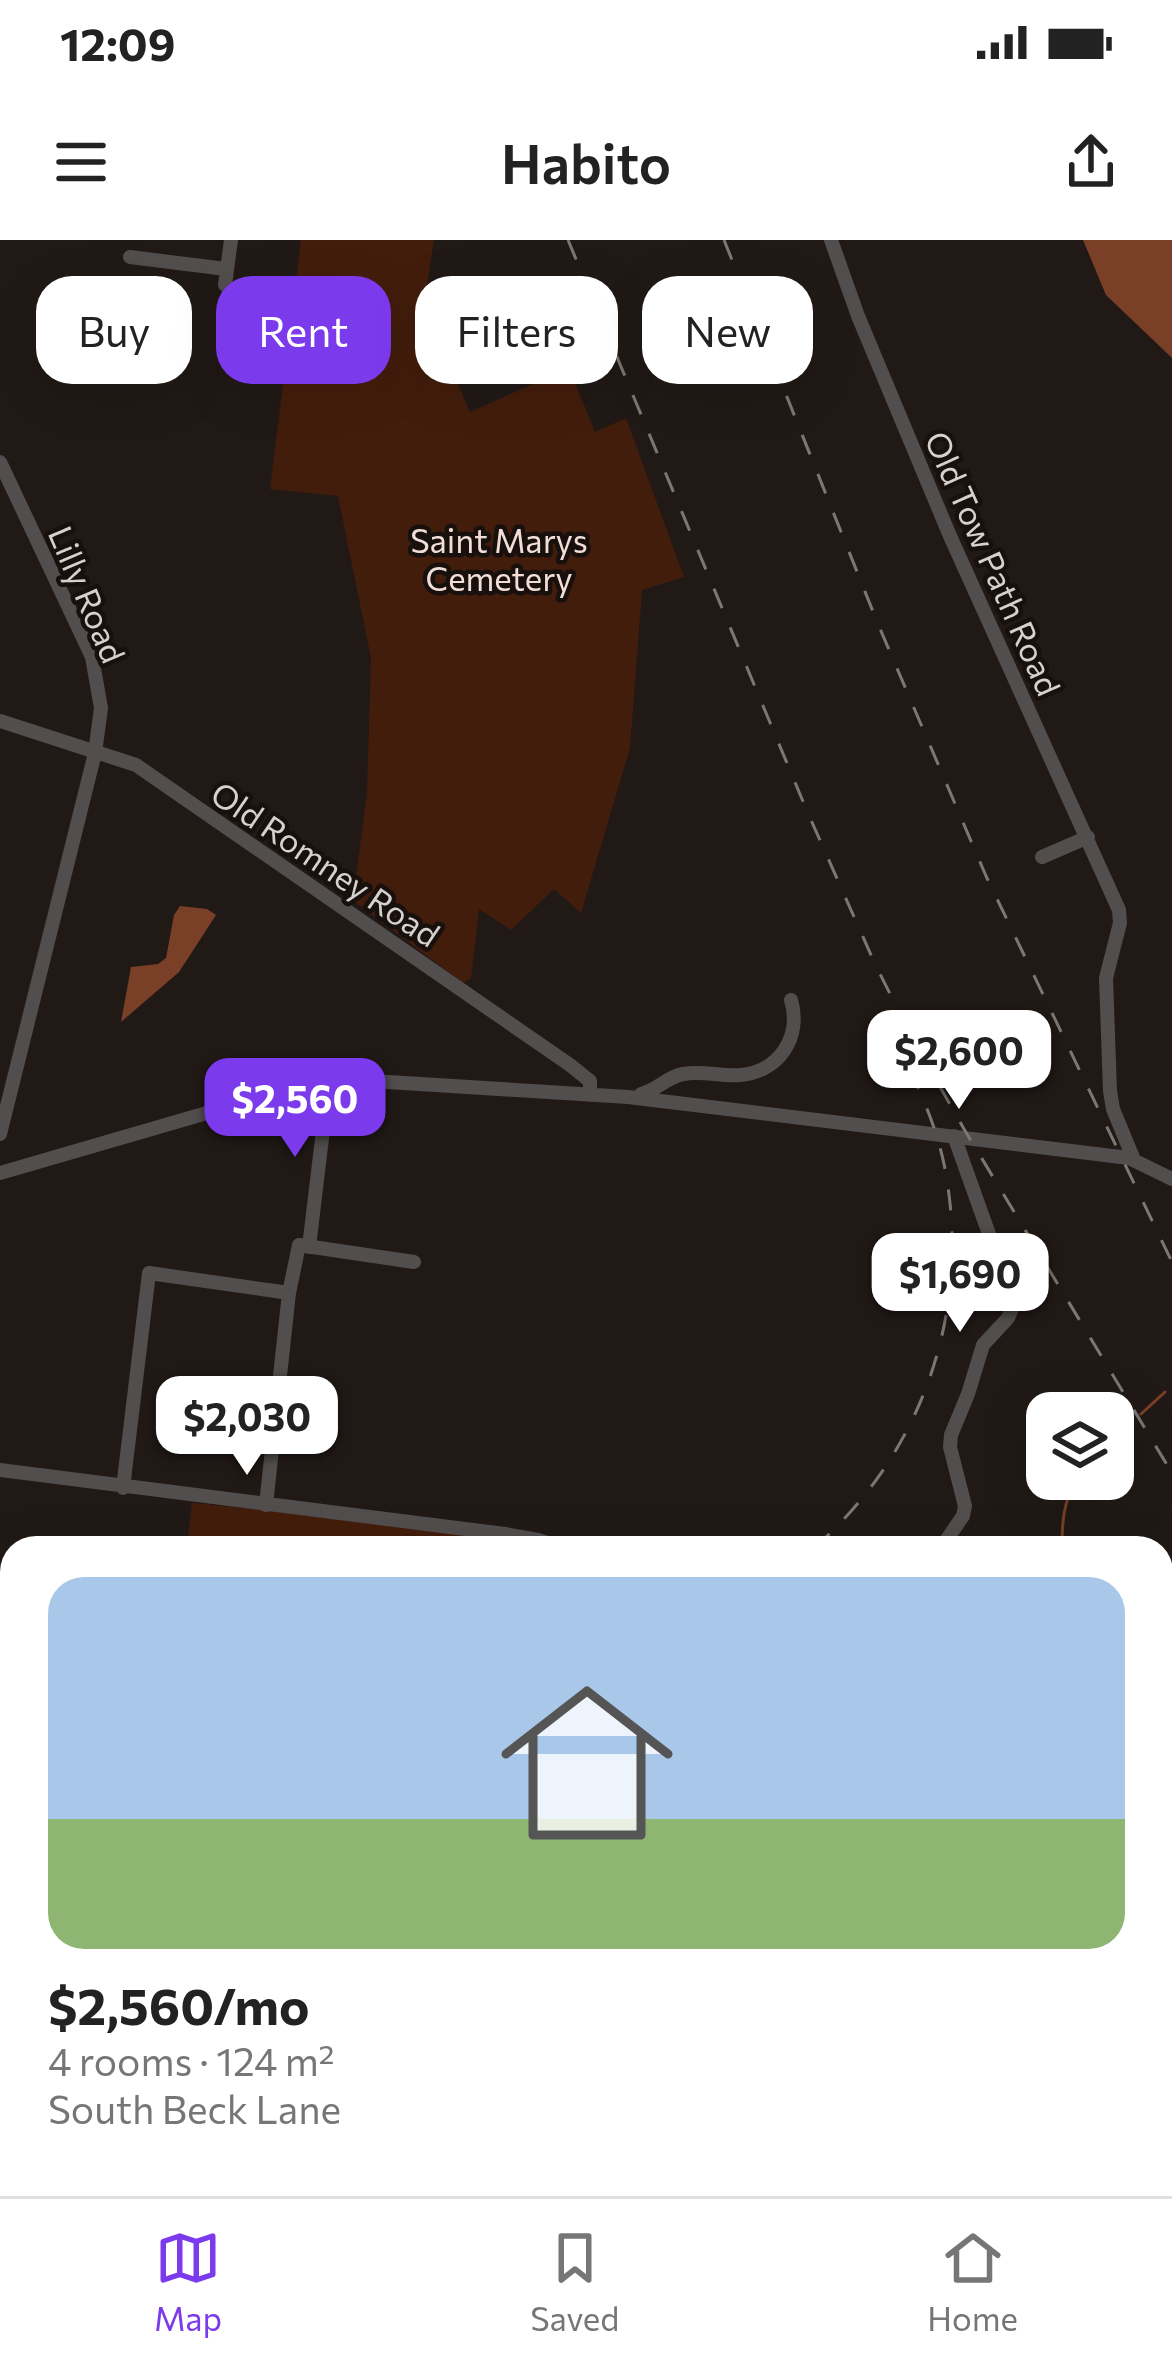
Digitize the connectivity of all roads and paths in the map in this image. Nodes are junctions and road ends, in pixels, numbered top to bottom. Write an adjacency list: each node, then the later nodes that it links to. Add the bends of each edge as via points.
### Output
1 (231, 240): 4 (street)
2 (831, 240): 9 (street, Old Tow Path Road, via 950,536)
3 (130, 257): 4 (street)
4 (226, 268): 5 (street)
5 (226, 276)
6 (0, 462): 8 (street, Lilly Road, via 92,657 101,708)
7 (0, 721): 8 (street, Old Romney Road)
8 (95, 753): 13 (street, Old Romney Road, via 136,766 413,956 590,1081); 15 (street, Lilly Road)
9 (1088, 837): 10 (street); 17 (street, Old Tow Path Road, via 1120,917 1106,978 1110,1091)
10 (1042, 856)
11 (791, 1000): 14 (street, via 791,1043 766,1068 687,1073)
12 (329, 1080): 13 (street); 18 (street); 20 (street)
13 (590, 1094): 14 (street)
14 (628, 1096): 16 (street)
15 (0, 1134)
16 (953, 1136): 17 (street); 27 (street, via 1014,1304 983,1345 951,1435 965,1506)
17 (1134, 1160): 19 (street)
18 (0, 1173)
19 (1172, 1179)
20 (310, 1246): 21 (street); 22 (street, via 299,1245)
21 (414, 1262)
22 (289, 1293): 24 (street, via 149,1273); 25 (street)
23 (0, 1470): 24 (street)
24 (123, 1488): 25 (street)
25 (266, 1505): 26 (street)
26 (507, 1536)
27 (949, 1536)

